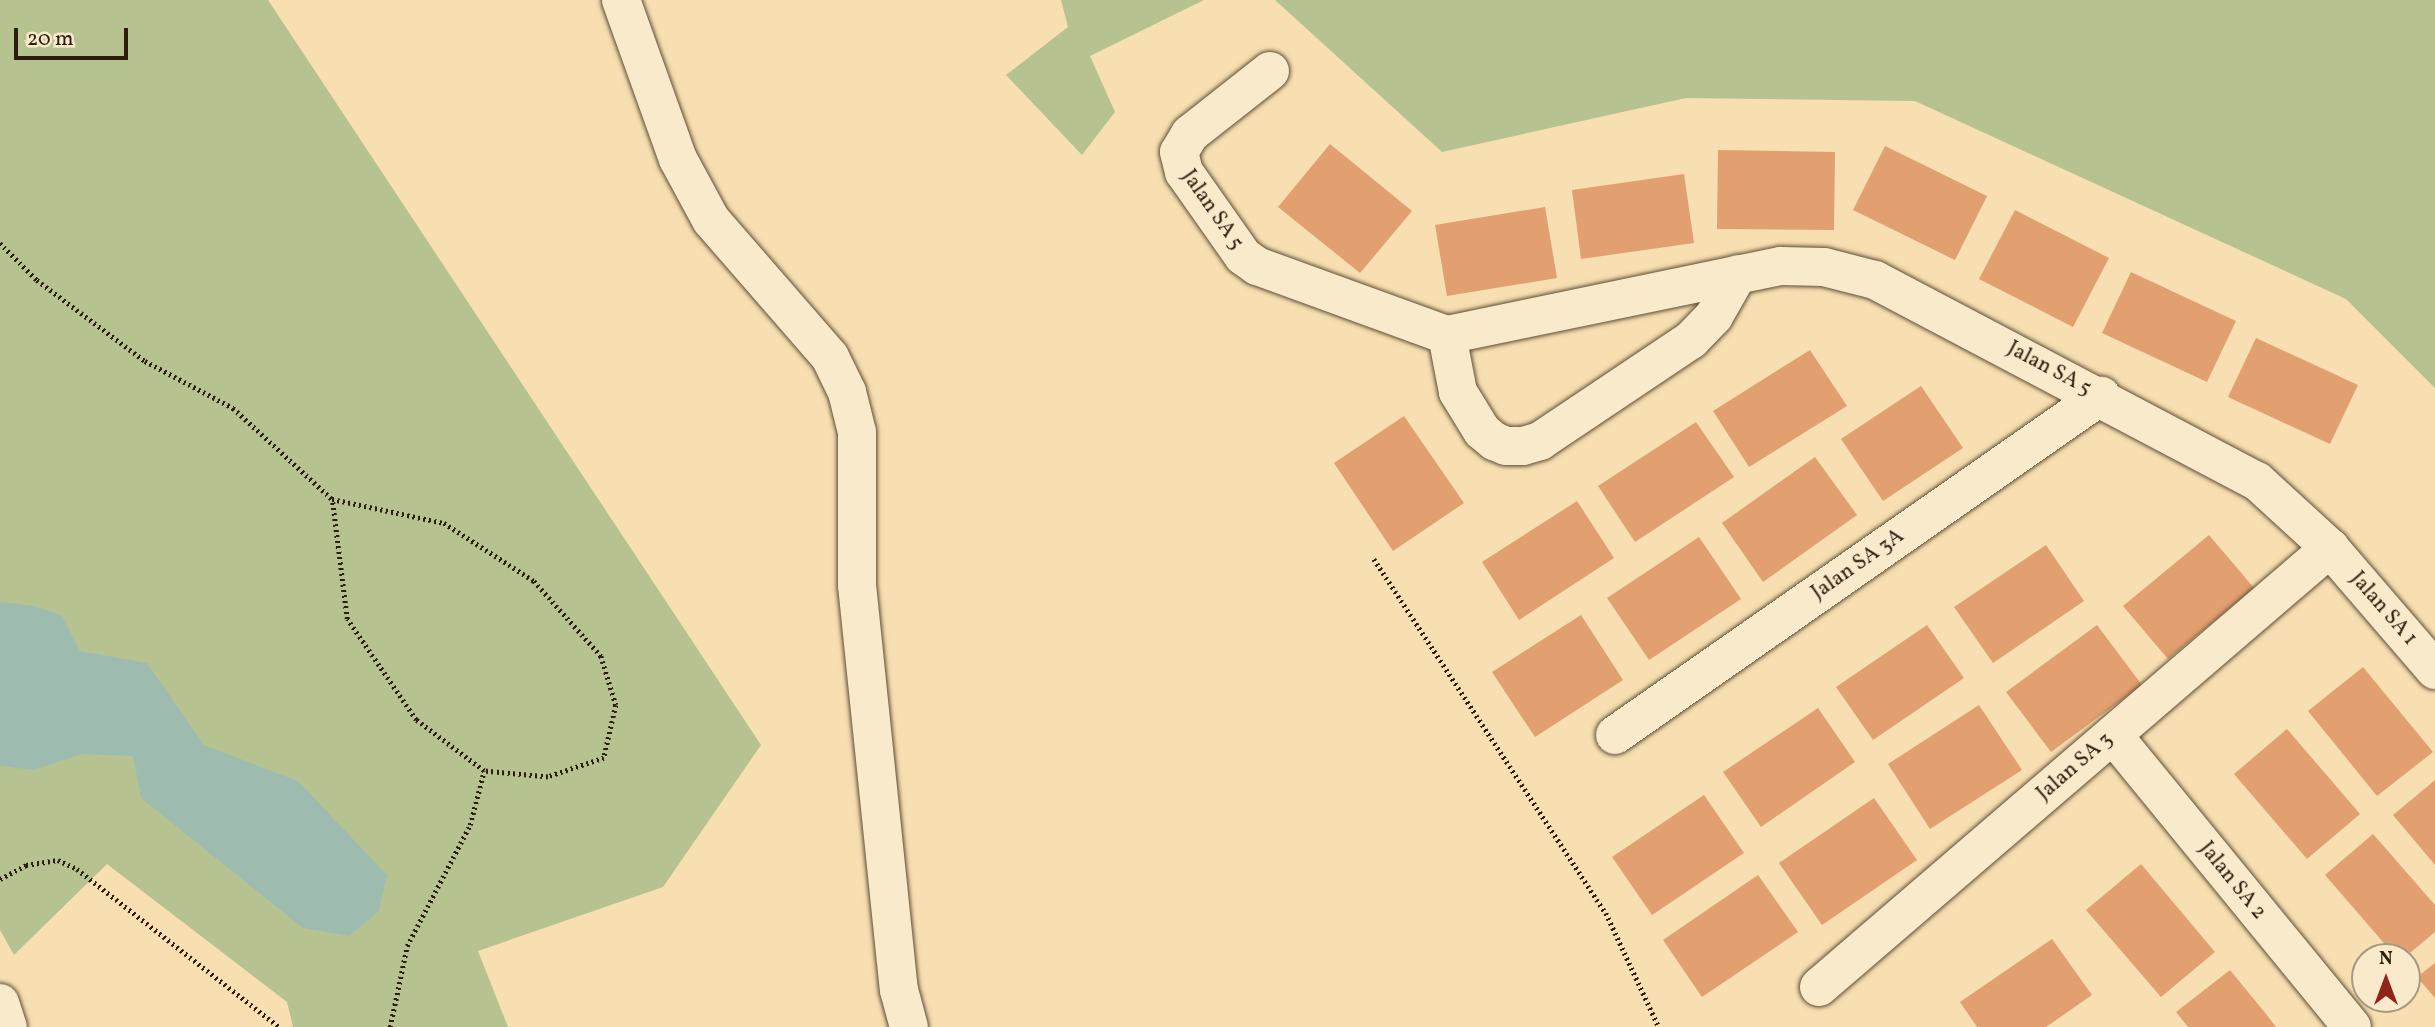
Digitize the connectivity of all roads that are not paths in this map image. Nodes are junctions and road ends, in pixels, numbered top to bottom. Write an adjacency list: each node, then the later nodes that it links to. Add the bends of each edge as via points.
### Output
1 (621, 0): 13 (street, via 678,159 711,220 830,358 847,392 857,432 857,586 898,976)
2 (1270, 71): 4 (street, Jalan SA 5, via 1182,142 1179,152 1184,172 1249,261)
3 (1738, 274): 4 (street, Jalan SA 5); 4 (street, via 1714,316 1691,340 1540,441 1523,446 1494,442 1482,431 1458,392); 5 (street, Jalan SA 5, via 1781,266 1824,267 1875,280)
4 (1447, 335)
5 (2101, 396): 6 (street, Jalan SA 5, via 2257,481); 8 (street, Jalan SA 3A)
6 (2330, 548): 7 (street, Jalan SA 1); 9 (street, Jalan SA 3)
7 (2435, 670)
8 (1615, 734)
9 (2113, 735): 10 (street, Jalan SA 3); 14 (street, Jalan SA 2)
10 (1819, 986)
11 (0, 1003): 12 (street)
12 (8, 1027)
13 (909, 1027)
14 (2352, 1027)

